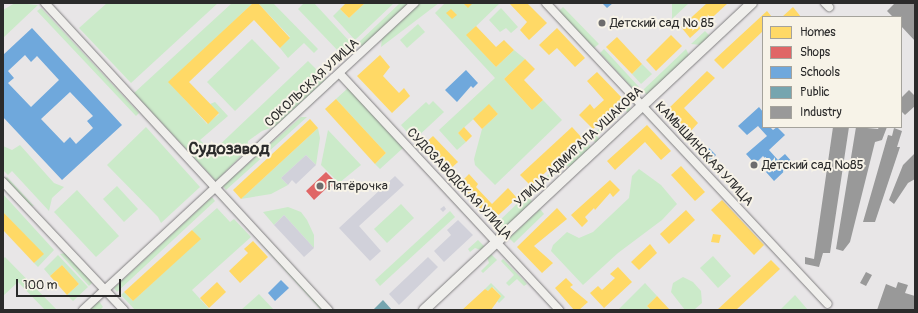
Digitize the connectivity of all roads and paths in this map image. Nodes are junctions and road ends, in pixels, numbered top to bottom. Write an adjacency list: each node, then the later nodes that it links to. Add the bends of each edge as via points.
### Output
1 (45, 3): 8 (street)
2 (415, 3): 5 (street, СОКОЛЬСКАЯ УЛИЦА)
3 (546, 3): 6 (street, КАМЫШИНСКАЯ УЛИЦА)
4 (752, 3): 6 (street, УЛИЦА АДМИРАЛА УШАКОВА)
5 (340, 74): 8 (street, СОКОЛЬСКАЯ УЛИЦА); 9 (street, СУДОЗАВОДСКАЯ УЛИЦА)
6 (642, 106): 9 (street, УЛИЦА АДМИРАЛА УШАКОВА); 11 (street, КАМЫШИНСКАЯ УЛИЦА)
7 (3, 182): 10 (street)
8 (215, 187): 10 (street, СОКОЛЬСКАЯ УЛИЦА); 14 (street)
9 (496, 242): 15 (street, УЛИЦА АДМИРАЛА УШАКОВА); 16 (street, СУДОЗАВОДСКАЯ УЛИЦА)
10 (105, 289): 12 (street, СОКОЛЬСКАЯ УЛИЦА); 13 (street)
11 (828, 304)
12 (83, 310)
13 (124, 310)
14 (328, 310)
15 (424, 310)
16 (559, 310)

